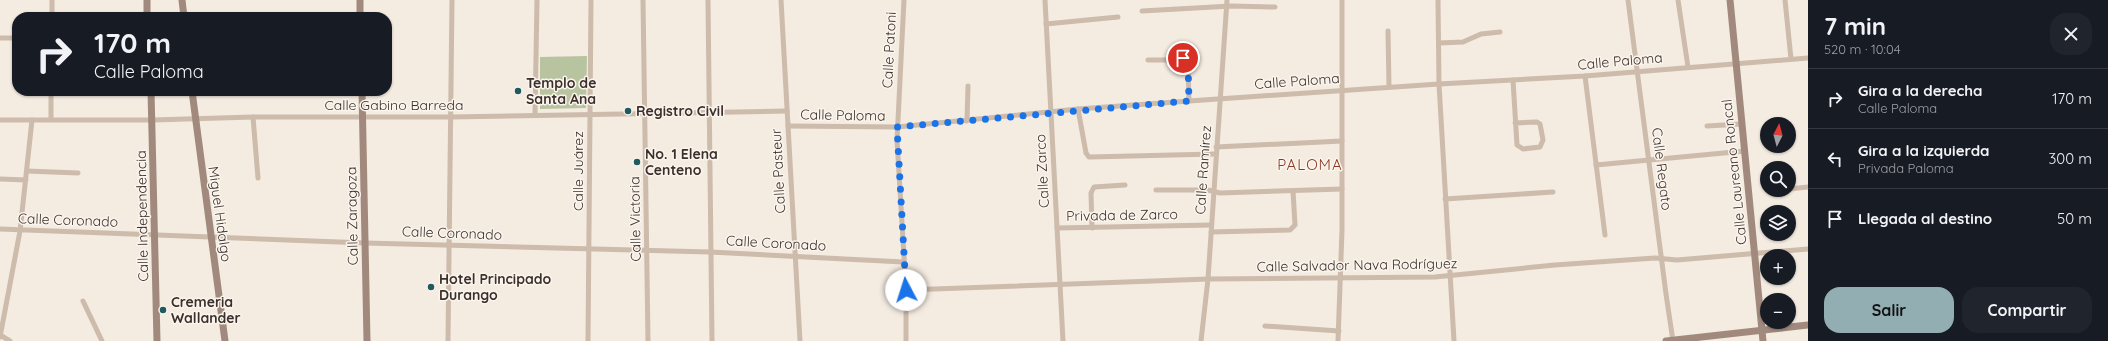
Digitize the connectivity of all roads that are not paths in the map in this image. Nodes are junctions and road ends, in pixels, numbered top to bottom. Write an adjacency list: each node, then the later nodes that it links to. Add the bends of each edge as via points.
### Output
1 (52, 0): 21 (street)
2 (146, 0): 22 (street)
3 (182, 0): 23 (street)
4 (360, 0): 24 (street)
5 (452, 0): 58 (street)
6 (537, 0): 57 (street)
7 (592, 0): 55 (street, Calle Juárez)
8 (643, 0): 56 (street, Calle Victoria)
9 (708, 0): 52 (street)
10 (781, 0): 51 (street, Calle Pasteur)
11 (904, 0): 71 (street, Calle Patoni)
12 (1045, 0): 27 (street, Calle Zarco)
13 (1342, 0): 44 (street)
14 (1438, 0): 32 (street)
15 (1628, 0): 38 (street, Calle Regato)
16 (1678, 0): 37 (street)
17 (1730, 0): 36 (street, Calle Laureano Roncal)
18 (1786, 0): 34 (street)
19 (1226, 3): 20 (street); 25 (street); 49 (street, Calle Ramírez)
20 (1275, 7)
21 (52, 12)
22 (147, 12)
23 (183, 12)
24 (360, 12)
25 (1142, 12)
26 (1118, 17): 27 (street)
27 (1046, 24): 53 (street, Calle Zarco)
28 (1388, 31): 43 (street)
29 (1500, 32): 32 (street, via 1481,34 1462,42)
30 (0, 38): 31 (street)
31 (12, 38)
32 (1439, 43): 41 (street)
33 (1808, 58): 34 (street, Calle Paloma)
34 (1791, 59): 36 (street, Calle Paloma)
35 (1148, 60): 50 (street, via 1183,58 1187,61)
36 (1736, 64): 37 (street, Calle Paloma); 68 (street, Calle Laureano Roncal)
37 (1688, 67): 38 (street, Calle Paloma)
38 (1638, 72): 39 (street, Calle Paloma); 76 (street, Calle Regato)
39 (1585, 76): 40 (street, Calle Paloma); 77 (street)
40 (1513, 80): 41 (street, Calle Paloma); 67 (street)
41 (1439, 84): 43 (street, Calle Paloma); 91 (street)
42 (968, 86): 66 (street)
43 (1389, 87): 44 (street, Calle Paloma)
44 (1342, 90): 49 (street, Calle Paloma); 72 (street)
45 (51, 96): 61 (street)
46 (151, 96): 65 (street, Calle Independencia)
47 (192, 96): 62 (street, Miguel Hidalgo)
48 (362, 96): 60 (street, Calle Zaragoza)
49 (1219, 99): 50 (street, Calle Paloma); 73 (street, Calle Ramírez)
50 (1189, 101): 54 (street, Calle Paloma)
51 (788, 111): 52 (street, Calle Gabino Barreda); 69 (street, Calle Pasteur)
52 (709, 112): 56 (street, Calle Gabino Barreda); 106 (street)
53 (1051, 112): 54 (street, Calle Paloma); 66 (street, Calle Paloma); 93 (street, Calle Zarco)
54 (1079, 112): 75 (street, via 1087,156)
55 (590, 114): 56 (street, Calle Gabino Barreda); 57 (street, Calle Gabino Barreda); 104 (street, Calle Juárez)
56 (645, 114): 105 (street, Calle Victoria)
57 (535, 115): 58 (street, Calle Gabino Barreda)
58 (451, 116): 60 (street, Calle Gabino Barreda); 102 (street)
59 (254, 117): 60 (street, Calle Gabino Barreda); 62 (street, Calle Gabino Barreda); 80 (street)
60 (362, 117): 101 (street, Calle Zaragoza)
61 (51, 119): 64 (street, Calle Gabino Barreda); 65 (street, Calle Gabino Barreda)
62 (194, 119): 65 (street, Calle Gabino Barreda); 100 (street, Miguel Hidalgo)
63 (0, 120): 64 (street, Calle Gabino Barreda)
64 (32, 120): 78 (street)
65 (152, 120): 98 (street, Calle Independencia)
66 (967, 121): 71 (street, Calle Paloma)
67 (1516, 123): 67 (street, via 1518,147 1540,147 1543,140 1540,124)
68 (1742, 124): 70 (street); 74 (street, Calle Laureano Roncal)
69 (788, 126): 71 (street, Calle Paloma); 108 (street, Calle Pasteur)
70 (1707, 126)
71 (897, 127): 110 (street, Calle Patoni)
72 (1342, 141): 73 (street); 86 (street)
73 (1216, 147): 75 (street, Calle Ramírez)
74 (1745, 151): 76 (street); 107 (street, Calle Laureano Roncal)
75 (1215, 154): 89 (street, Calle Ramírez)
76 (1648, 160): 77 (street); 109 (street, Calle Regato)
77 (1596, 165): 99 (street)
78 (27, 171): 79 (street); 82 (street)
79 (78, 173)
80 (258, 178)
81 (0, 179): 82 (street)
82 (26, 180): 96 (street)
83 (1125, 185): 94 (street, via 1094,187 1091,193)
84 (1808, 187): 85 (street)
85 (1796, 188)
86 (1342, 189): 88 (street); 112 (street)
87 (1156, 190): 89 (street)
88 (1293, 191): 89 (street); 97 (street, via 1293,228 1287,231)
89 (1213, 192): 92 (street, Calle Ramírez)
90 (1553, 192): 91 (street)
91 (1445, 199): 111 (street)
92 (1211, 224): 94 (street, Privada de Zarco); 97 (street, Calle Ramírez)
93 (1057, 228): 94 (street, Privada de Zarco); 114 (street, Calle Zarco)
94 (1092, 228)
95 (0, 229): 96 (street, Calle Coronado)
96 (20, 231): 98 (street, Calle Coronado); 121 (street)
97 (1211, 232): 113 (street, Calle Ramírez)
98 (155, 235): 100 (street, Calle Coronado); 124 (street, Calle Independencia)
99 (1605, 235)
100 (210, 237): 101 (street, Calle Coronado); 125 (street, Miguel Hidalgo)
101 (365, 243): 102 (street, Calle Coronado); 126 (street, Calle Zaragoza)
102 (449, 245): 104 (street, Calle Coronado); 127 (street)
103 (1808, 249): 107 (street, Calle Salvador Nava Rodríguez)
104 (590, 250): 105 (street, Calle Coronado); 128 (street, Calle Juárez)
105 (648, 250): 106 (street, Calle Coronado); 129 (street, Calle Victoria)
106 (710, 252): 108 (street, Calle Coronado); 130 (street)
107 (1754, 254): 109 (street, Calle Salvador Nava Rodríguez, via 1677,260); 119 (street, Calle Laureano Roncal)
108 (794, 256): 110 (street, Calle Coronado); 131 (street, Calle Pasteur)
109 (1661, 258): 111 (street, Calle Salvador Nava Rodríguez, via 1554,265); 137 (street, Calle Regato)
110 (903, 262): 115 (street, Calle Patoni)
111 (1450, 277): 112 (street, Calle Salvador Nava Rodríguez); 136 (street)
112 (1341, 278): 113 (street, Calle Salvador Nava Rodríguez); 120 (street)
113 (1208, 280): 114 (street, Calle Salvador Nava Rodríguez); 134 (street, Calle Ramírez)
114 (1060, 285): 115 (street, Calle Salvador Nava Rodríguez); 133 (street, Calle Zarco)
115 (906, 290): 132 (street, Calle Patoni)
116 (83, 301): 123 (street)
117 (1808, 325): 119 (street)
118 (1265, 326): 120 (street)
119 (1761, 330): 137 (street); 138 (street, Calle Laureano Roncal)
120 (1339, 331): 135 (street)
121 (0, 336): 122 (street)
122 (10, 341)
123 (102, 341)
124 (157, 341)
125 (225, 341)
126 (366, 341)
127 (448, 341)
128 (588, 341)
129 (648, 341)
130 (712, 341)
131 (800, 341)
132 (906, 341)
133 (1063, 341)
134 (1201, 341)
135 (1338, 341)
136 (1454, 341)
137 (1671, 341)
138 (1762, 341)

